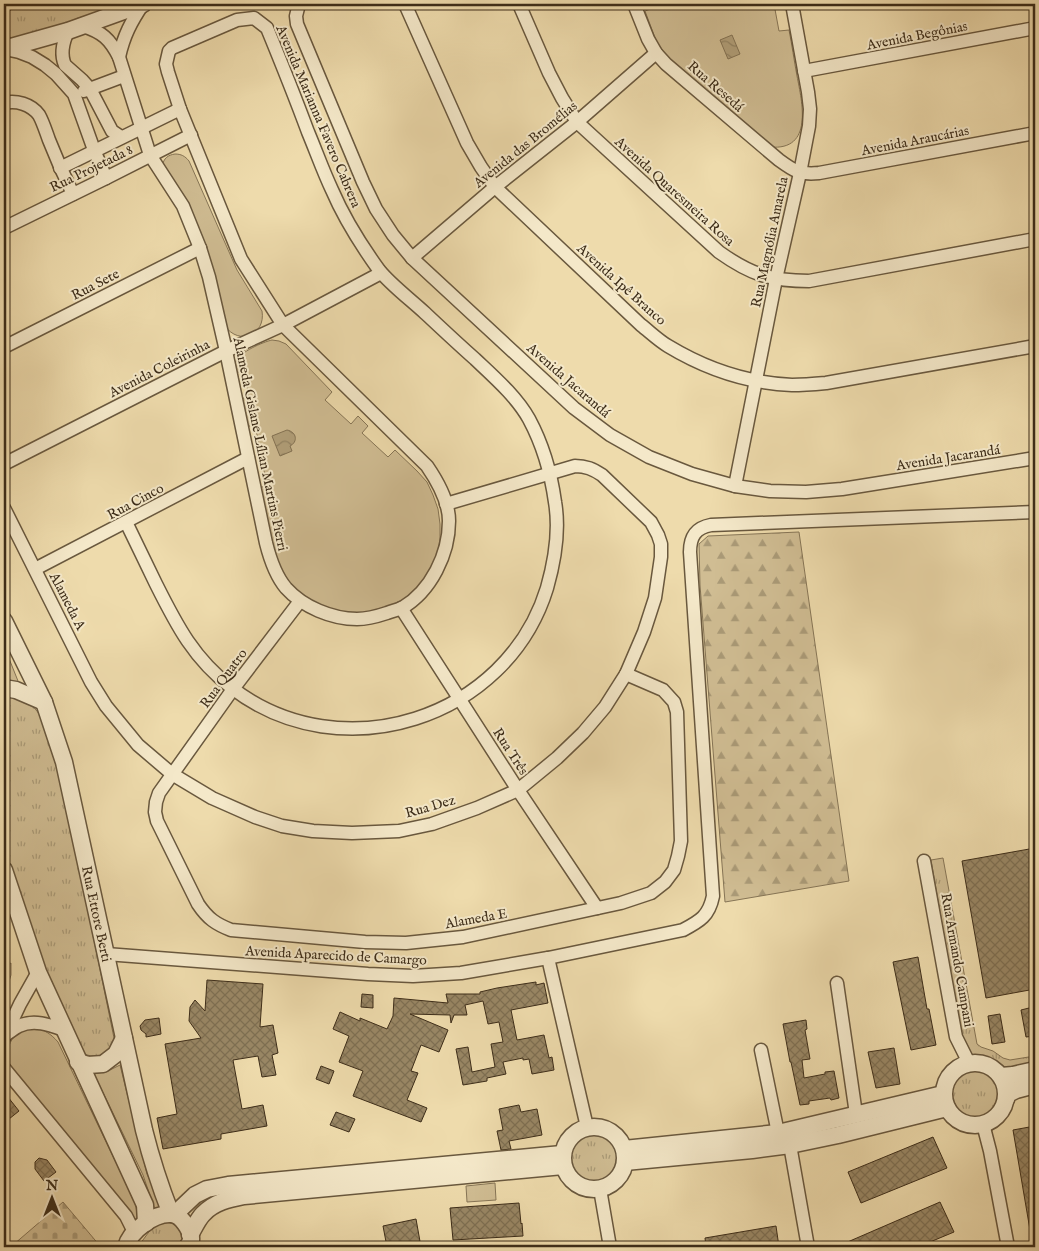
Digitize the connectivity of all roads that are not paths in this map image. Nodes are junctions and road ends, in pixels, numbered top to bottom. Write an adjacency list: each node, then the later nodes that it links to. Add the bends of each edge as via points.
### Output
1 (143, 4): 8 (street); 12 (street, via 123,39)
2 (405, 4): 29 (street, Avenida Ipê Branco, via 467,143)
3 (519, 4): 19 (street, Avenida Quaresmeira Rosa, via 549,73)
4 (634, 4): 10 (street, Rua Resedá)
5 (792, 4): 13 (street, Rua Magnólia Amarela)
6 (298, 6): 34 (street, Avenida Jacarandá, via 297,24 363,182 380,216)
7 (1035, 28): 13 (street, Avenida Begônias)
8 (75, 29): 9 (street); 12 (street, via 103,35); 15 (street, via 65,39 63,62)
9 (4, 47): 16 (street, via 45,65)
10 (656, 53): 19 (street, Avenida das Bromélias); 27 (street, Rua Resedá, via 779,160)
11 (168, 56): 18 (street, Alameda Gislane Lílian Martins Pierri, via 166,64); 35 (street, Avenida Marianna Favero Cabrera, via 172,48 238,20 254,18 267,28 332,191 352,229)
12 (119, 57): 14 (street)
13 (804, 71): 27 (street, Rua Magnólia Amarela, via 810,109)
14 (124, 76): 15 (street); 20 (street, Alameda Gislane Lílian Martins Pierri)
15 (90, 89): 16 (street); 23 (street, via 112,131)
16 (74, 94): 24 (street)
17 (4, 103): 26 (street, via 20,102 38,114)
18 (180, 109): 20 (street); 22 (street, Alameda Gislane Lílian Martins Pierri)
19 (577, 122): 29 (street, Avenida das Bromélias); 36 (street, Avenida Quaresmeira Rosa, via 719,252 742,267)
20 (141, 128): 23 (street); 25 (street, Alameda Gislane Lílian Martins Pierri)
21 (1035, 132): 27 (street, Avenida Araucárias, via 820,173)
22 (191, 135): 25 (street, Rua Projetada 8); 37 (street, Alameda Gislane Lílian Martins Pierri, via 241,259)
23 (121, 137): 24 (street)
24 (94, 150): 26 (street); 28 (street)
25 (150, 155): 28 (street, Rua Projetada 8); 33 (street, Alameda Gislane Lílian Martins Pierri, via 183,206)
26 (60, 168): 30 (street)
27 (800, 173): 36 (street, Rua Magnólia Amarela)
28 (106, 178): 30 (street, Rua Projetada 8)
29 (495, 187): 34 (street, Avenida das Bromélias); 41 (street, Avenida Ipê Branco, via 666,345 695,361)
30 (73, 194): 31 (street, Rua Projetada 8)
31 (4, 228)
32 (1035, 239): 36 (street, Avenida Quaresmeira Rosa, via 808,281)
33 (200, 248): 39 (street, Rua Sete); 40 (street, Alameda Gislane Lílian Martins Pierri)
34 (412, 258): 46 (street, Avenida Jacarandá, via 574,408 610,435 649,457)
35 (382, 273): 37 (street, Avenida Coleirinha); 45 (street, Avenida Marianna Favero Cabrera, via 512,395 529,418)
36 (776, 279): 41 (street, Rua Magnólia Amarela)
37 (283, 325): 40 (street, Avenida Coleirinha); 47 (street, Alameda Gislane Lílian Martins Pierri, via 427,466 436,478)
38 (1035, 346): 41 (street, Avenida Ipê Branco, via 826,383 792,385)
39 (4, 348)
40 (226, 351): 42 (street, Alameda Gislane Lílian Martins Pierri); 44 (street, Avenida Coleirinha)
41 (756, 381): 46 (street, Rua Magnólia Amarela)
42 (248, 458): 50 (street, Rua Cinco); 52 (street, Alameda Gislane Lílian Martins Pierri, via 270,559 286,588)
43 (1035, 458): 46 (street, Avenida Jacarandá, via 842,489 770,491)
44 (4, 464)
45 (550, 474): 47 (street, Rua Dez); 55 (street, Rua Dez, via 575,466 594,470 651,522 658,535 661,557 655,598); 58 (street, Avenida Marianna Favero Cabrera, via 557,538 543,602 509,657)
46 (735, 486)
47 (446, 504): 53 (street, Alameda Gislane Lílian Martins Pierri, via 449,521 444,554 426,585)
48 (4, 508): 51 (street, Alameda A)
49 (1035, 512): 67 (street, Avenida Aparecido de Camargo, via 700,528 690,541 690,552 711,903 705,916 683,930)
50 (126, 522): 51 (street, Rua Cinco); 57 (street, Avenida Marianna Favero Cabrera, via 186,640 211,670)
51 (35, 570): 60 (street, Alameda A)
52 (300, 601): 53 (street, Alameda Gislane Lílian Martins Pierri, via 316,610 357,619); 57 (street, Rua Quatro)
53 (401, 608): 58 (street, Rua Três)
54 (4, 621): 59 (street, Rua Ettore Berti)
55 (626, 674): 62 (street, Rua Dez, via 583,734); 65 (street, Alameda E, via 664,690 674,702 681,841 674,870 665,882 651,893)
56 (4, 688): 59 (street)
57 (233, 689): 58 (street, Avenida Marianna Favero Cabrera, via 286,717 345,729 404,723); 61 (street, Rua Quatro)
58 (460, 700): 62 (street, Rua Três)
59 (44, 702): 66 (street, Rua Ettore Berti, via 64,762)
60 (106, 706): 61 (street, Rua Dez, via 138,745)
61 (172, 774): 62 (street, Rua Dez, via 212,798 282,826 352,833 399,831 432,824); 65 (street, Alameda E, via 156,802 157,821 204,913 232,930 406,944 463,937)
62 (518, 790): 65 (street, Rua Três)
63 (924, 861): 75 (street, Rua Armando Campani, via 956,1037)
64 (4, 870): 68 (street)
65 (597, 908)
66 (106, 954): 67 (street, Avenida Aparecido de Camargo, via 413,976 461,973); 72 (street, Rua Ettore Berti)
67 (548, 958): 84 (street)
68 (38, 972): 70 (street); 71 (street)
69 (837, 983): 82 (street)
70 (64, 1030): 71 (street, via 32,1023 21,1025); 74 (street)
71 (4, 1037)
72 (124, 1038): 74 (street, via 116,1054 103,1064); 90 (street, Rua Ettore Berti, via 151,1159)
73 (761, 1050): 85 (street)
74 (78, 1062): 91 (street, via 144,1205)
75 (969, 1062): 78 (street, via 992,1067); 81 (street, via 950,1074 945,1083)
76 (4, 1068): 91 (street, via 126,1216)
77 (1035, 1070): 78 (street)
78 (1001, 1076): 80 (street, via 1006,1087)
79 (1035, 1085): 80 (street, via 1016,1090)
80 (1006, 1099): 83 (street, via 993,1120)
81 (945, 1101): 82 (street); 83 (street, via 953,1116 961,1122); 86 (street, via 838,1135)
82 (856, 1114): 85 (street)
83 (983, 1124): 95 (street)
84 (587, 1127): 87 (street, via 599,1126 610,1130 619,1138); 88 (street, via 575,1132 566,1142)
85 (778, 1133): 87 (street)
86 (790, 1145): 87 (street); 94 (street)
87 (625, 1156): 89 (street, via 621,1174 612,1184)
88 (563, 1160): 89 (street, via 568,1177 577,1185); 90 (street, via 228,1185 195,1195); 92 (street, via 223,1200 202,1214)
89 (600, 1189): 93 (street)
90 (173, 1214): 91 (street, via 161,1214); 92 (street, Rua Ettore Berti, via 186,1225)
91 (131, 1238)
92 (191, 1243)
93 (610, 1247)
94 (808, 1247)
95 (1008, 1247)

